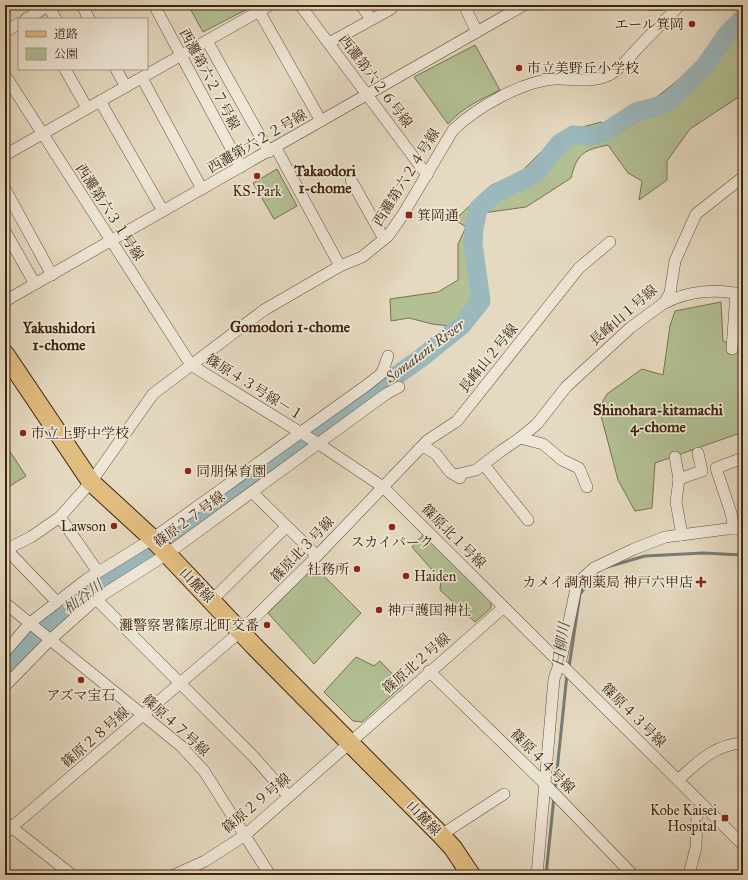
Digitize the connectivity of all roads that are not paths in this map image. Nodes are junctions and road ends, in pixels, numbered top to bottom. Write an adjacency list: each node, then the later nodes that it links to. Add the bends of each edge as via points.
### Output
1 (49, 5): 14 (street); 15 (street)
2 (82, 5): 16 (street)
3 (154, 5): 23 (street, 西灘第六２７号線)
4 (270, 5): 13 (street)
5 (300, 5): 22 (street, 西灘第六２６号線)
6 (361, 5): 17 (street)
7 (464, 5): 20 (street)
8 (524, 5): 20 (street, 西灘第六２２号線)
9 (651, 5): 10 (street)
10 (660, 5)
11 (676, 6): 37 (street, 西灘第六２４号線, via 609,75 596,80 554,79 528,85 478,109 453,130)
12 (391, 8): 17 (street)
13 (260, 11): 21 (street); 32 (street)
14 (30, 13)
15 (56, 18)
16 (88, 18)
17 (370, 19): 22 (street)
18 (18, 24): 19 (street)
19 (5, 32)
20 (477, 32): 29 (street, 西灘第六２２号線)
21 (208, 41): 23 (street); 34 (street)
22 (329, 43): 29 (street, 西灘第六２６号線)
23 (180, 56): 27 (street); 36 (street, 西灘第六２７号線)
24 (66, 70): 31 (street)
25 (117, 70): 28 (street)
26 (5, 75): 33 (street, 西灘第六３１号線)
27 (142, 78): 28 (street); 41 (street)
28 (126, 87): 30 (street)
29 (368, 94): 32 (street, 西灘第六２２号線); 37 (street, 西灘第六２６号線)
30 (100, 101): 31 (street); 42 (street)
31 (87, 108): 33 (street)
32 (321, 121): 34 (street, 西灘第六２２号線)
33 (42, 133): 35 (street); 45 (street, 西灘第六３１号線)
34 (273, 150): 36 (street, 西灘第六２２号線); 47 (street)
35 (5, 155)
36 (241, 167): 41 (street, 西灘第六２２号線)
37 (427, 175): 44 (street, 西灘第六２４号線, via 402,216)
38 (743, 177): 52 (street, 長峰山１号線, via 696,214 675,261 670,293)
39 (351, 180): 44 (street)
40 (5, 189): 48 (street)
41 (202, 189): 42 (street, 西灘第六２２号線)
42 (163, 211): 45 (street, 西灘第六２２号線)
43 (5, 231): 49 (street)
44 (384, 239): 47 (street, 西灘第六２４号線, via 362,257)
45 (111, 240): 48 (street, 西灘第六２２号線); 56 (street, 西灘第六３１号線)
46 (610, 242): 61 (street, 長峰山２号線, via 579,268 457,421)
47 (340, 266): 56 (street, 西灘第六２４号線, via 264,310)
48 (52, 275): 49 (street, 西灘第六２２号線)
49 (35, 284): 51 (street, 西灘第六２２号線)
50 (739, 294): 52 (street, via 727,291 680,295); 53 (street)
51 (5, 301)
52 (664, 303): 59 (street, 長峰山１号線, via 630,328 566,386 536,424)
53 (732, 349)
54 (5, 354): 67 (main road, 山麓線)
55 (388, 356): 58 (street, 篠原２７号線, via 382,374)
56 (191, 365): 58 (street, 篠原４３号線－１); 67 (street, 西灘第六２４号線, via 153,394)
57 (399, 387): 60 (street, 篠原２７号線)
58 (302, 434): 60 (street, 篠原４３号線－１); 76 (street, 篠原２７号線)
59 (516, 442): 65 (street, 長峰山１号線); 69 (street, via 543,444 562,460 579,468)
60 (317, 443): 68 (street); 70 (street, 篠原２７号線)
61 (419, 449): 65 (street, 長峰山１号線, via 431,449 454,475); 68 (street, 長峰山２号線)
62 (698, 453): 66 (street, via 702,471)
63 (675, 457): 66 (street)
64 (743, 458): 74 (street, via 716,468)
65 (486, 467): 72 (street)
66 (679, 479): 75 (street, via 676,502)
67 (91, 482): 71 (street, 西灘第六２４号線); 76 (main road, 山麓線)
68 (383, 487): 78 (street, 篠原北３号線); 84 (street, 篠原北１号線)
69 (587, 487)
70 (252, 492): 73 (street); 76 (street, 篠原２７号線)
71 (60, 517): 77 (street, 西灘第六２４号線, via 31,537); 79 (street)
72 (528, 520)
73 (286, 527): 78 (street); 81 (street)
74 (738, 529): 75 (street)
75 (682, 535): 89 (street, via 665,537 634,549 594,568 577,582)
76 (160, 546): 79 (street, 篠原２７号線); 80 (street, 篠原２７号線); 81 (main road, 山麓線)
77 (5, 550): 82 (street)
78 (317, 556): 86 (street, 篠原北３号線)
79 (98, 572): 82 (street, 篠原２７号線)
80 (96, 599): 87 (street, 篠原２７号線); 91 (street)
81 (212, 600): 86 (main road, 山麓線)
82 (57, 602): 85 (street, 篠原２７号線)
83 (5, 603): 85 (street)
84 (504, 607): 89 (street, 篠原４３号線); 90 (street, 篠原北２号線)
85 (30, 623): 87 (street, 篠原４７号線); 88 (street, 篠原２７号線)
86 (241, 631): 91 (street, 篠原２８号線); 94 (main road, 山麓線)
87 (49, 641): 92 (street, 篠原２７号線); 93 (street, 篠原４７号線)
88 (5, 652)
89 (561, 663): 96 (street, 篠原４３号線); 97 (street, via 554,678)
90 (429, 671): 94 (street, 篠原北２号線); 97 (street, 篠原４４号線)
91 (180, 683): 93 (street, 篠原２８号線); 99 (street, via 254,757)
92 (5, 686)
93 (144, 714): 101 (street, 篠原２８号線); 103 (street, 篠原４７号線, via 181,746 204,771)
94 (350, 742): 99 (street, 篠原２９号線); 102 (main road, 山麓線)
95 (743, 743): 96 (street, via 721,747 704,756)
96 (678, 780): 100 (street, 篠原４３号線)
97 (548, 787): 109 (street); 110 (street, 篠原４４号線)
98 (504, 794): 102 (street)
99 (288, 796): 103 (street, 篠原２９号線)
100 (703, 806): 104 (street, 篠原４３号線); 111 (street, via 697,812 696,847)
101 (7, 827): 105 (street)
102 (441, 835): 108 (main road, 山麓線)
103 (244, 836): 106 (street, 篠原２９号線, via 205,861); 107 (street, 篠原４７号線)
104 (743, 845)
105 (72, 875)
106 (175, 875)
107 (270, 875)
108 (471, 875)
109 (537, 875)
110 (633, 875)
111 (689, 875)

